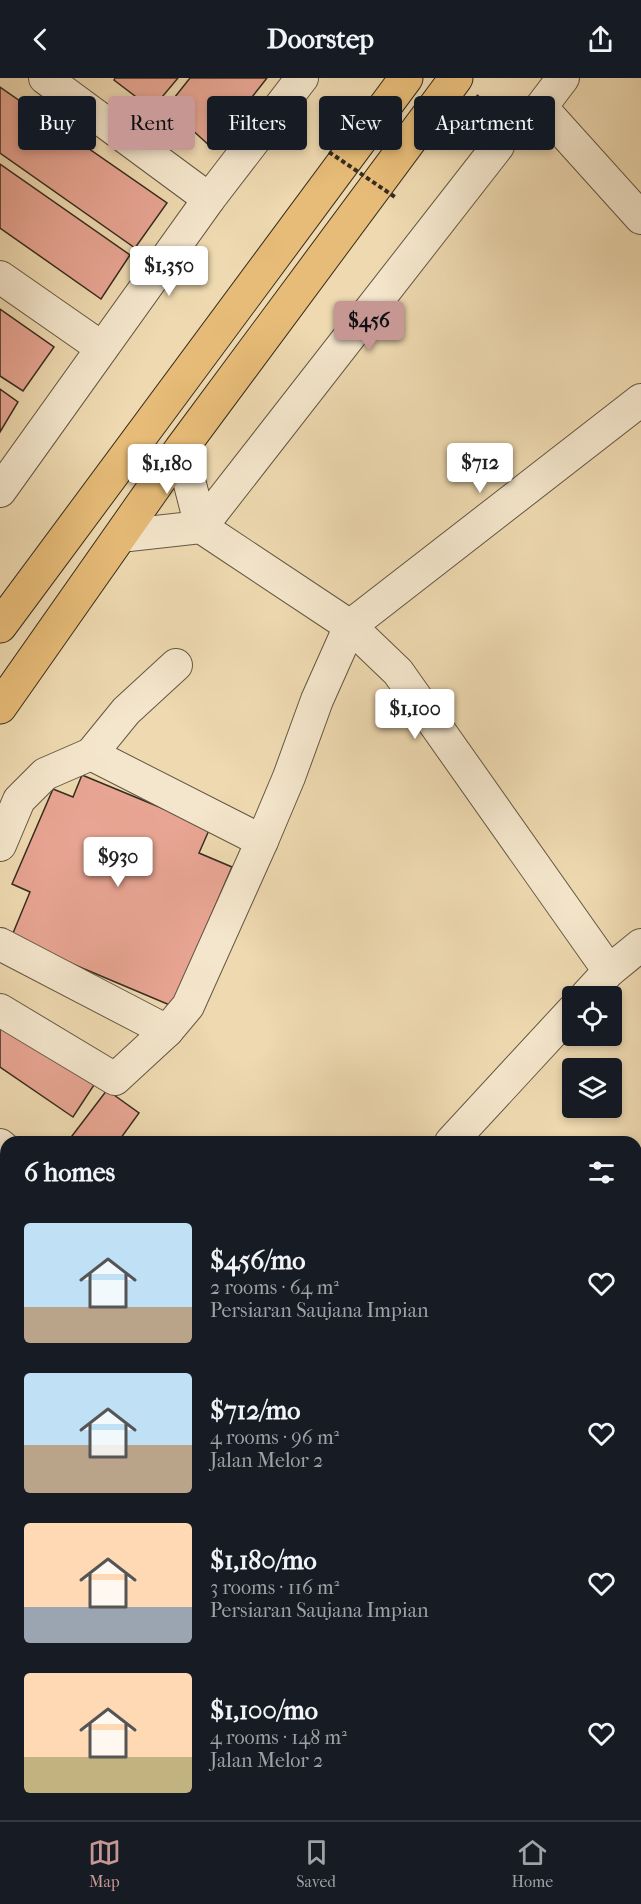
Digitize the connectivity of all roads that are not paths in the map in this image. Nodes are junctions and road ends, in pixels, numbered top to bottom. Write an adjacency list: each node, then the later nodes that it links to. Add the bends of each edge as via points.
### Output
1 (302, 78): 7 (street)
2 (406, 78): 16 (highway)
3 (563, 78): 8 (street, via 531,116)
4 (53, 80): 7 (street)
5 (464, 86): 12 (highway)
6 (495, 150): 14 (street)
7 (209, 199): 10 (street)
8 (641, 218)
9 (0, 277): 10 (street)
10 (102, 348): 13 (street)
11 (641, 400): 17 (street)
12 (181, 449): 14 (street); 15 (highway)
13 (0, 490)
14 (201, 527): 15 (street); 17 (street)
15 (120, 536): 19 (highway)
16 (0, 626)
17 (350, 626): 21 (street); 25 (street, via 398,672)
18 (176, 665): 20 (street, via 126,711)
19 (0, 707)
20 (92, 754): 21 (street); 22 (street, via 45,774 19,800)
21 (262, 841): 29 (street, via 188,1006)
22 (0, 845)
23 (0, 944): 29 (street)
24 (641, 945): 25 (street)
25 (609, 971): 26 (street)
26 (595, 986)
27 (0, 1010): 29 (street, via 115,1078)
28 (562, 1022): 30 (street)
29 (167, 1031)
30 (457, 1136)

